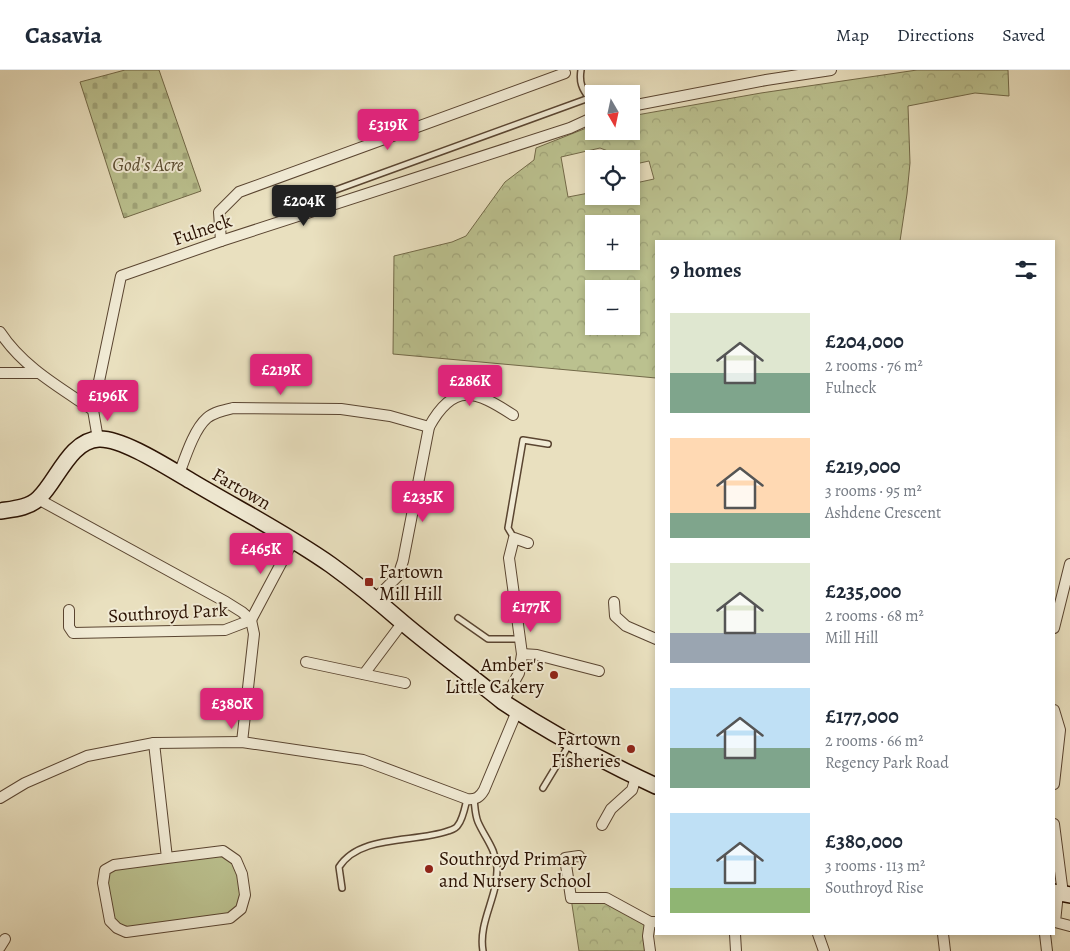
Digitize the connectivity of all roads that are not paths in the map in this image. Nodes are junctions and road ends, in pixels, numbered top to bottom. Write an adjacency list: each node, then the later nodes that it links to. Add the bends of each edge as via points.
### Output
1 (581, 70): 4 (lane, via 579,80)
2 (831, 70): 6 (street)
3 (565, 73): 9 (street, via 239,192 220,212)
4 (585, 93)
5 (585, 100): 8 (lane)
6 (640, 104)
7 (585, 121): 9 (street, Fulneck)
8 (330, 192)
9 (221, 241): 13 (street, Fulneck, via 122,276)
10 (0, 332): 12 (street)
11 (0, 373): 12 (street)
12 (38, 373): 13 (street)
13 (93, 410): 16 (street, Fulneck)
14 (513, 416): 15 (street, via 499,412 488,400 473,394 454,397 437,413)
15 (429, 427): 18 (street, via 390,416 341,408 233,408 207,418 196,433); 25 (street, via 403,561 398,576)
16 (98, 439): 18 (street, Fartown, via 126,445); 19 (street, via 82,444)
17 (548, 444): 21 (lane, via 523,440 508,528)
18 (179, 474): 22 (street, Fartown)
19 (38, 499): 20 (street, via 22,508); 29 (street, Southroyd Park, via 226,602)
20 (0, 511)
21 (514, 538): 23 (street); 32 (street, via 509,558)
22 (293, 541): 25 (street, Fartown); 29 (street)
23 (528, 543)
24 (1070, 564): 31 (street)
25 (376, 598): 30 (street, Fartown)
26 (614, 602): 33 (street, via 615,616 626,626)
27 (69, 610): 29 (street, Southroyd Park, via 69,627 73,633 225,630)
28 (458, 618): 32 (lane, via 488,639)
29 (251, 620): 42 (street, via 254,634)
30 (403, 622): 37 (street); 39 (street, Fartown)
31 (1055, 624)
32 (519, 639): 34 (street)
33 (655, 639)
34 (522, 654): 36 (street); 39 (street, via 519,673)
35 (306, 662): 37 (street)
36 (600, 671)
37 (364, 674): 38 (street)
38 (405, 683)
39 (503, 702): 40 (street, Fartown)
40 (517, 711): 44 (street, Fartown); 50 (street, via 484,790)
41 (1055, 713): 45 (street, via 1060,730)
42 (242, 742): 43 (street); 50 (street, via 363,760)
43 (154, 743): 49 (street, via 87,756 25,783); 54 (street)
44 (571, 743): 46 (street, Fartown); 48 (lane)
45 (1055, 775)
46 (636, 777): 47 (street, Fartown); 51 (street, via 632,790 611,810)
47 (655, 786)
48 (542, 788)
49 (0, 798)
50 (471, 799): 55 (lane, via 454,829 373,845 350,854 339,867); 63 (lane, via 478,822 490,841 497,866 497,880 482,932)
51 (602, 826)
52 (1055, 834): 56 (street)
53 (579, 856): 57 (street, via 565,858 572,903 606,898)
54 (167, 858): 54 (street, via 223,851 236,860 245,896 241,910 230,918 126,932 117,928 110,920 103,883 105,870 114,865)
55 (342, 888)
56 (1061, 893): 58 (street, via 1055,922)
57 (653, 922): 64 (street, via 648,936)
58 (1070, 926)
59 (735, 935): 65 (street)
60 (818, 935): 66 (street)
61 (943, 935): 67 (street)
62 (1045, 935): 68 (street)
63 (483, 951)
64 (650, 951)
65 (736, 951)
66 (824, 951)
67 (945, 951)
68 (1047, 951)

